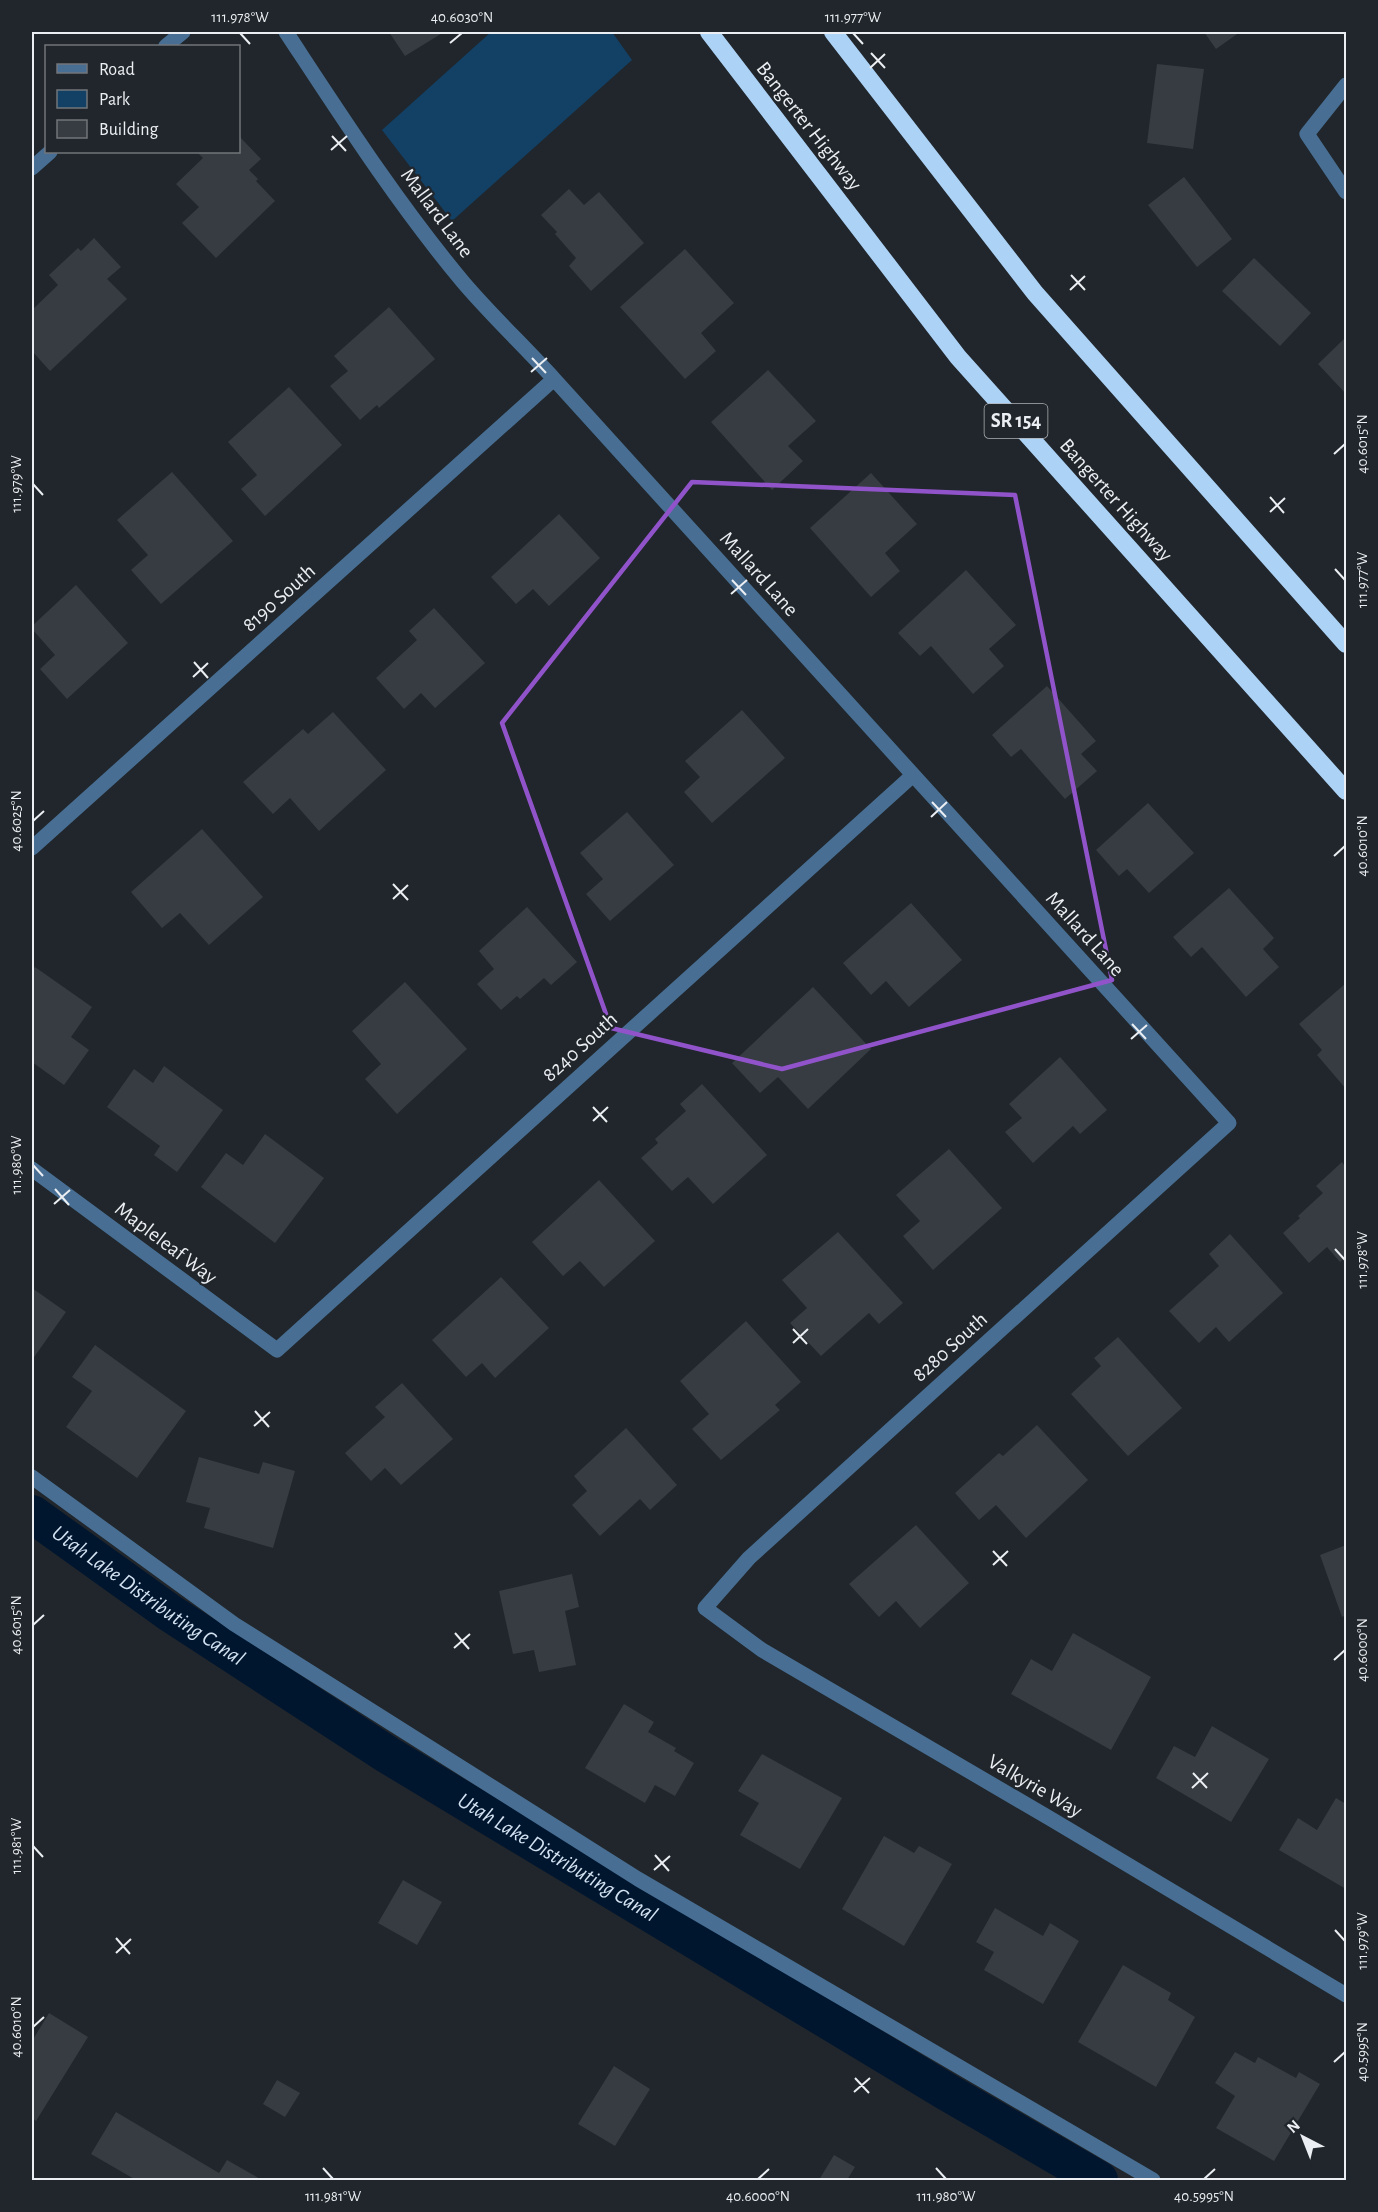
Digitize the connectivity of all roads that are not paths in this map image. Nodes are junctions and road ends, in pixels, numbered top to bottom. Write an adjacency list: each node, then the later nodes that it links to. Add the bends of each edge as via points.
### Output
1 (183, 32): 5 (street)
2 (286, 32): 10 (street, Mallard Lane, via 402,204 464,283)
3 (709, 32): 13 (highway, Bangerter Highway / SR 154, via 958,357)
4 (833, 32): 11 (highway, via 1035,293)
5 (167, 45)
6 (1347, 85): 9 (street, via 1307,134)
7 (49, 153): 8 (street)
8 (32, 168)
9 (1347, 192)
10 (554, 378): 12 (street, Mallard Lane); 14 (street, 8190 South)
11 (1347, 644)
12 (912, 776): 15 (street, Mallard Lane); 17 (street, 8240 South)
13 (1347, 791)
14 (32, 848)
15 (1229, 1123): 19 (street, 8280 South, via 749,1558)
16 (32, 1169): 17 (street, Mapleleaf Way)
17 (277, 1350)
18 (32, 1476): 21 (street, via 234,1624 638,1879)
19 (705, 1608): 20 (street, Valkyrie Way, via 762,1650)
20 (1347, 1995)
21 (1153, 2181)

